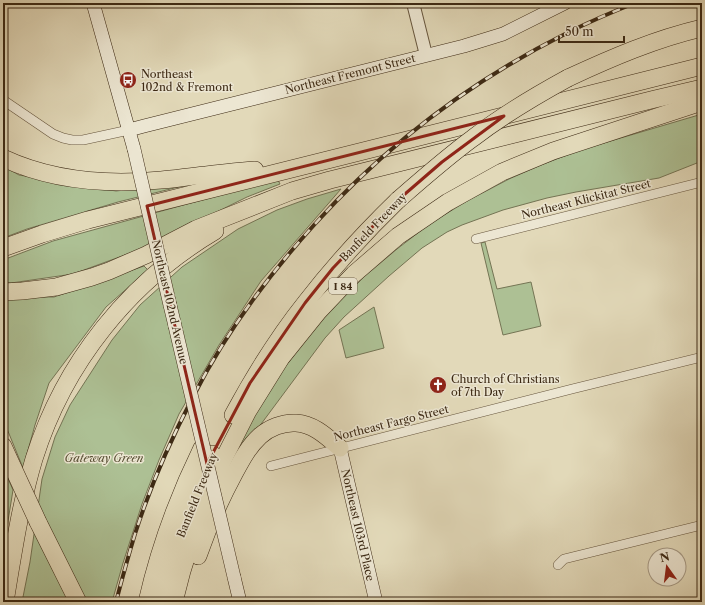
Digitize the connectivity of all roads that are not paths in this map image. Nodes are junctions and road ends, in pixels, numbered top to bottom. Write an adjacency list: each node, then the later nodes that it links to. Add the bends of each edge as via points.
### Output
1 (93, 3): 10 (main road, Northeast 102nd Avenue)
2 (413, 3): 5 (street)
3 (565, 3): 5 (main road, Northeast Fremont Street, via 499,36)
4 (702, 28): 25 (highway, Banfield Freeway / I 84, bridge, via 629,51 568,78 532,98 473,137 371,226 309,297 250,383 205,469 165,580)
5 (426, 55): 10 (main road, Northeast Fremont Street)
6 (702, 66): 12 (highway)
7 (702, 88): 14 (highway, via 330,180)
8 (3, 100): 10 (street, via 63,138 83,140)
9 (702, 102): 28 (highway, Banfield Freeway / I 84, via 552,151 502,172 448,202 398,236 354,274 318,312 281,358 248,411 201,510)
10 (128, 130): 20 (main road, Northeast 102nd Avenue, bridge)
11 (3, 158): 12 (highway, via 62,177 120,182)
12 (303, 166): 16 (highway, via 88,220)
13 (702, 182): 15 (street, Northeast Klickitat Street)
14 (264, 202): 17 (highway, via 196,229 146,255 92,277 39,290); 26 (highway, via 197,242 167,264 125,303 86,352 51,415 34,459 19,520)
15 (476, 239)
16 (3, 248)
17 (3, 292)
18 (702, 357): 21 (street, Northeast Fargo Street)
19 (3, 446): 27 (highway, bridge)
20 (203, 446): 25 (highway, via 175,510 161,553); 30 (main road, Northeast 102nd Avenue, bridge)
21 (340, 448): 22 (street, Northeast Fargo Street); 29 (highway, via 315,429 297,423 279,425 260,436 245,454 218,505 193,573); 31 (main road, Northeast 103rd Place)
22 (271, 466)
23 (702, 525): 24 (street, via 564,559)
24 (558, 565)
25 (152, 600)
26 (5, 602)
27 (78, 602)
28 (174, 602)
29 (186, 602)
30 (240, 602)
31 (376, 602)

